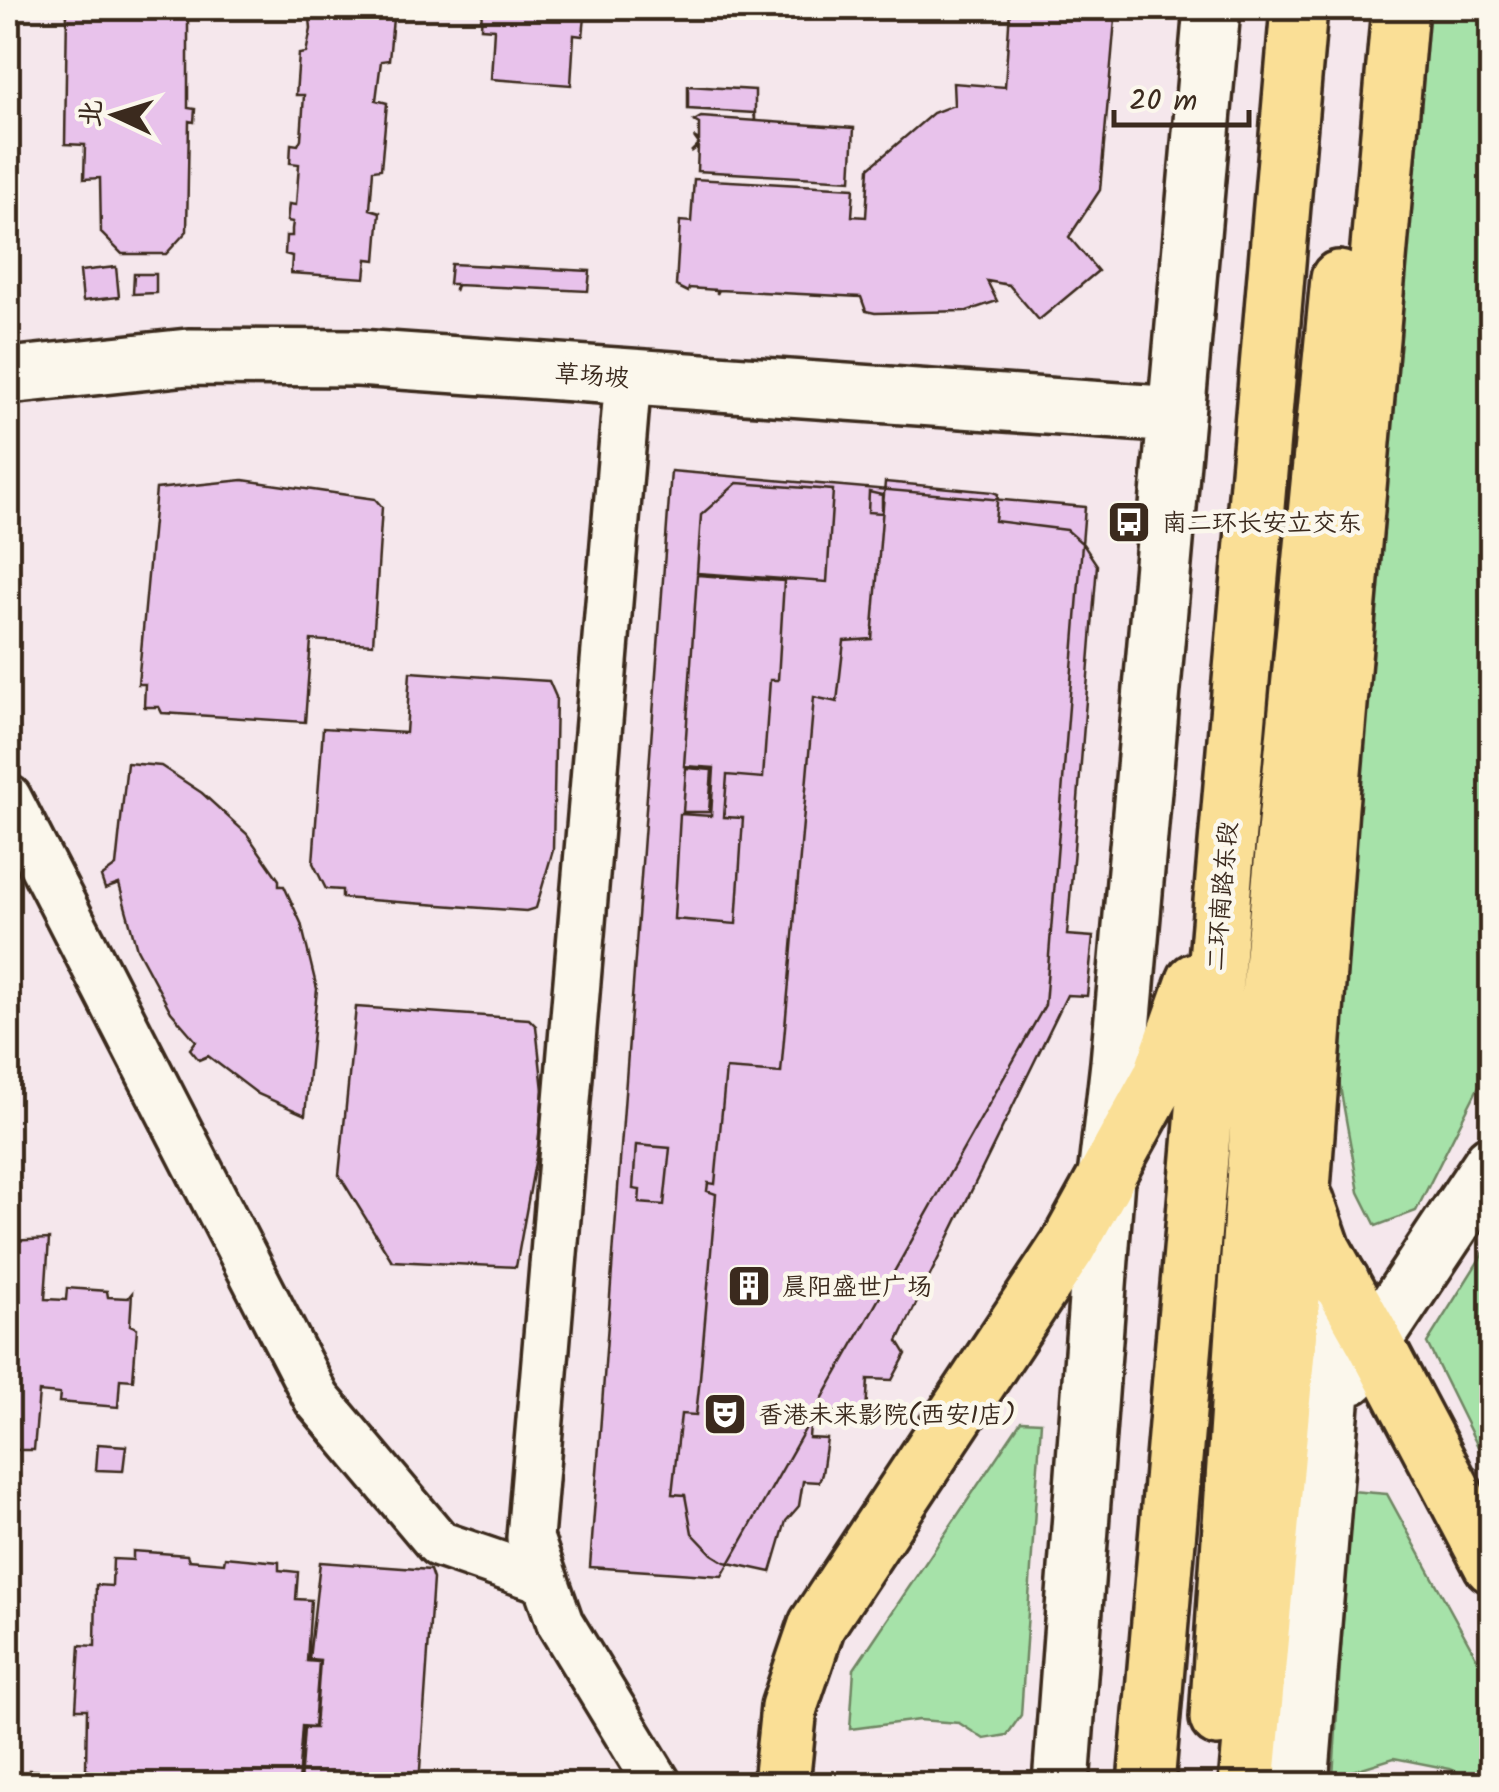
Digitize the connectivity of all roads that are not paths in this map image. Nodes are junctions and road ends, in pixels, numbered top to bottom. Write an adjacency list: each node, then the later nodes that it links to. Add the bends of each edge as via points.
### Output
1 (1212, 8): 7 (main road)
2 (1299, 8): 11 (highway, 二环南路东段)
3 (1364, 8): 8 (highway)
4 (1400, 8): 10 (highway)
5 (8, 376): 6 (main road, 草场坡, via 188,358 358,358)
6 (628, 378): 7 (main road, 草场坡); 19 (street, via 530,1538)
7 (1176, 415): 13 (main road)
8 (1296, 722): 10 (highway); 24 (highway, via 1260,1099)
9 (8, 798): 19 (street, via 317,1400 439,1544)
10 (1323, 911): 14 (highway)
11 (1220, 912): 13 (highway, via 1161,1077); 23 (highway, 二环南路东段)
12 (1492, 1162): 16 (main road)
13 (1106, 1178): 21 (highway, via 1068,1246 817,1624 788,1707); 22 (main road)
14 (1302, 1189): 15 (highway); 25 (highway)
15 (1340, 1281): 16 (highway); 17 (main road)
16 (1374, 1341): 17 (main road); 18 (highway)
17 (1332, 1405): 26 (main road)
18 (1492, 1565)
19 (544, 1580): 20 (street, via 560,1623)
20 (658, 1784)
21 (781, 1784)
22 (1061, 1784)
23 (1146, 1784)
24 (1214, 1784)
25 (1247, 1784)
26 (1300, 1784)

